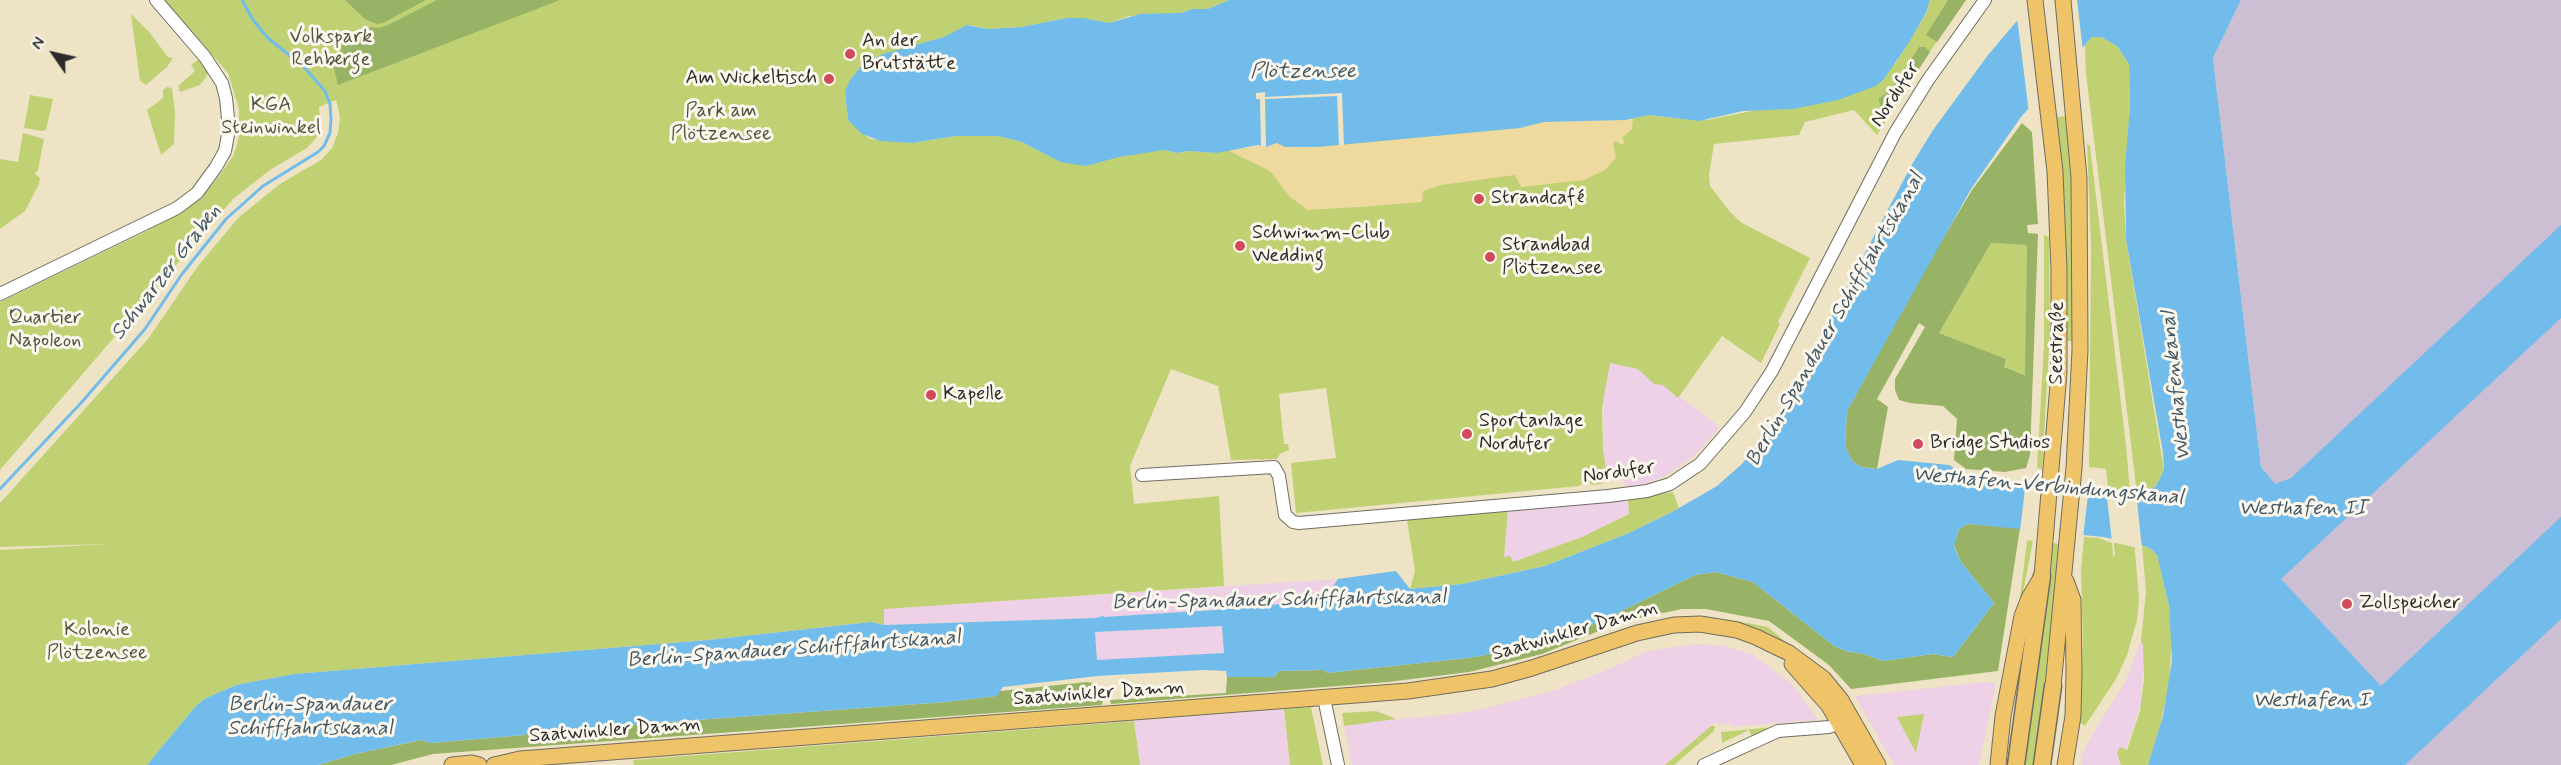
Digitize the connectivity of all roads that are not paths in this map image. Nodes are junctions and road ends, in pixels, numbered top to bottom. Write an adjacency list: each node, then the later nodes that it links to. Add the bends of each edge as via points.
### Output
1 (156, 0): 5 (street, via 205,57 222,84 229,129 225,151 197,193 177,208)
2 (1984, 0): 6 (street, Nordufer, via 1894,132 1772,371 1745,412 1700,464 1670,484 1608,496 1299,523 1285,515 1274,467)
3 (2035, 0): 7 (main road, Seestraße, via 2055,171 2059,270 2059,373)
4 (2062, 0): 8 (main road, Seestraße, via 2079,178 2080,234 2080,350)
5 (0, 294)
6 (1142, 474)
7 (2042, 576): 19 (main road, via 2022,616); 20 (highway)
8 (2064, 579): 9 (main road, Seestraße); 22 (main road, via 2073,600 2074,672 2073,716)
9 (2054, 686): 21 (highway)
10 (1324, 698): 11 (main road, Saatwinkler Damm, via 1472,683 1532,668 1637,633 1700,624 1752,640 1780,654); 14 (main road, Saatwinkler Damm, via 520,759); 15 (street)
11 (1846, 720): 16 (street, via 1825,727 1778,731); 17 (main road, Saatwinkler Damm); 18 (main road, Saatwinkler Damm)
12 (452, 765): 13 (main road)
13 (480, 765)
14 (494, 765)
15 (1338, 765)
16 (1704, 765)
17 (1863, 765)
18 (1878, 765)
19 (1998, 765)
20 (2016, 765)
21 (2042, 765)
22 (2065, 765)

